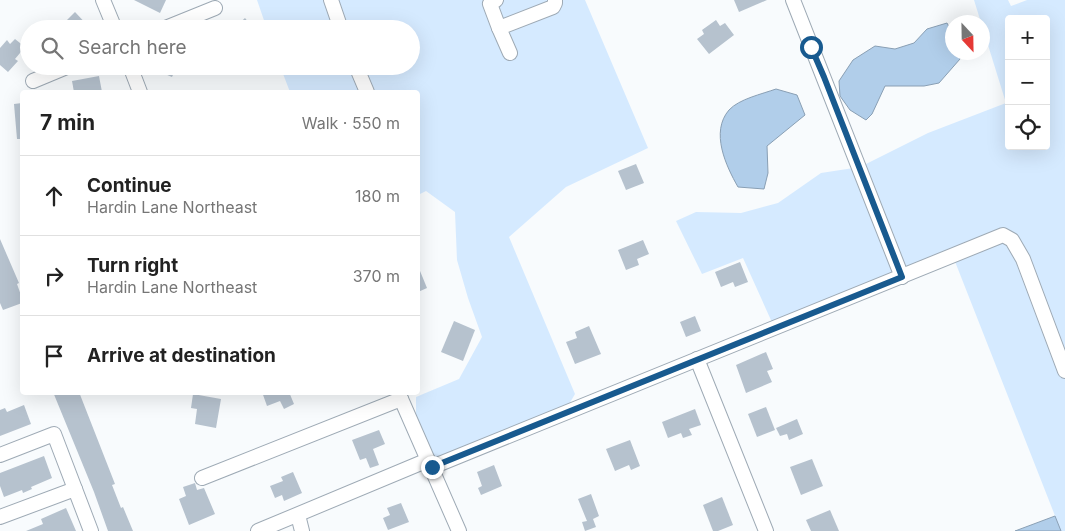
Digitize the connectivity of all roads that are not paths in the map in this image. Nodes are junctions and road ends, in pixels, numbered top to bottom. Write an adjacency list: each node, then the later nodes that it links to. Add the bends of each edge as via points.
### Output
1 (103, 0): 7 (street)
2 (331, 0): 9 (street)
3 (496, 0): 10 (street, via 490,4)
4 (555, 0): 10 (street, via 553,6)
5 (793, 0): 18 (street)
6 (215, 8): 8 (street)
7 (111, 20)
8 (186, 20)
9 (339, 20)
10 (500, 28): 11 (street)
11 (510, 53)
12 (47, 75): 15 (street)
13 (133, 75): 16 (street)
14 (360, 75): 17 (street)
15 (33, 81)
16 (139, 90)
17 (366, 90)
18 (902, 277): 19 (street); 20 (street, via 1003,235 1012,240 1023,259)
19 (697, 359): 23 (street); 32 (street)
20 (1065, 372)
21 (400, 396): 23 (street); 24 (street)
22 (0, 455): 25 (street, via 54,434)
23 (430, 464): 26 (street); 31 (street)
24 (202, 478)
25 (75, 489): 27 (street); 28 (street)
26 (298, 515): 29 (street); 30 (street)
27 (0, 517)
28 (91, 531)
29 (258, 531)
30 (302, 531)
31 (458, 531)
32 (766, 531)

